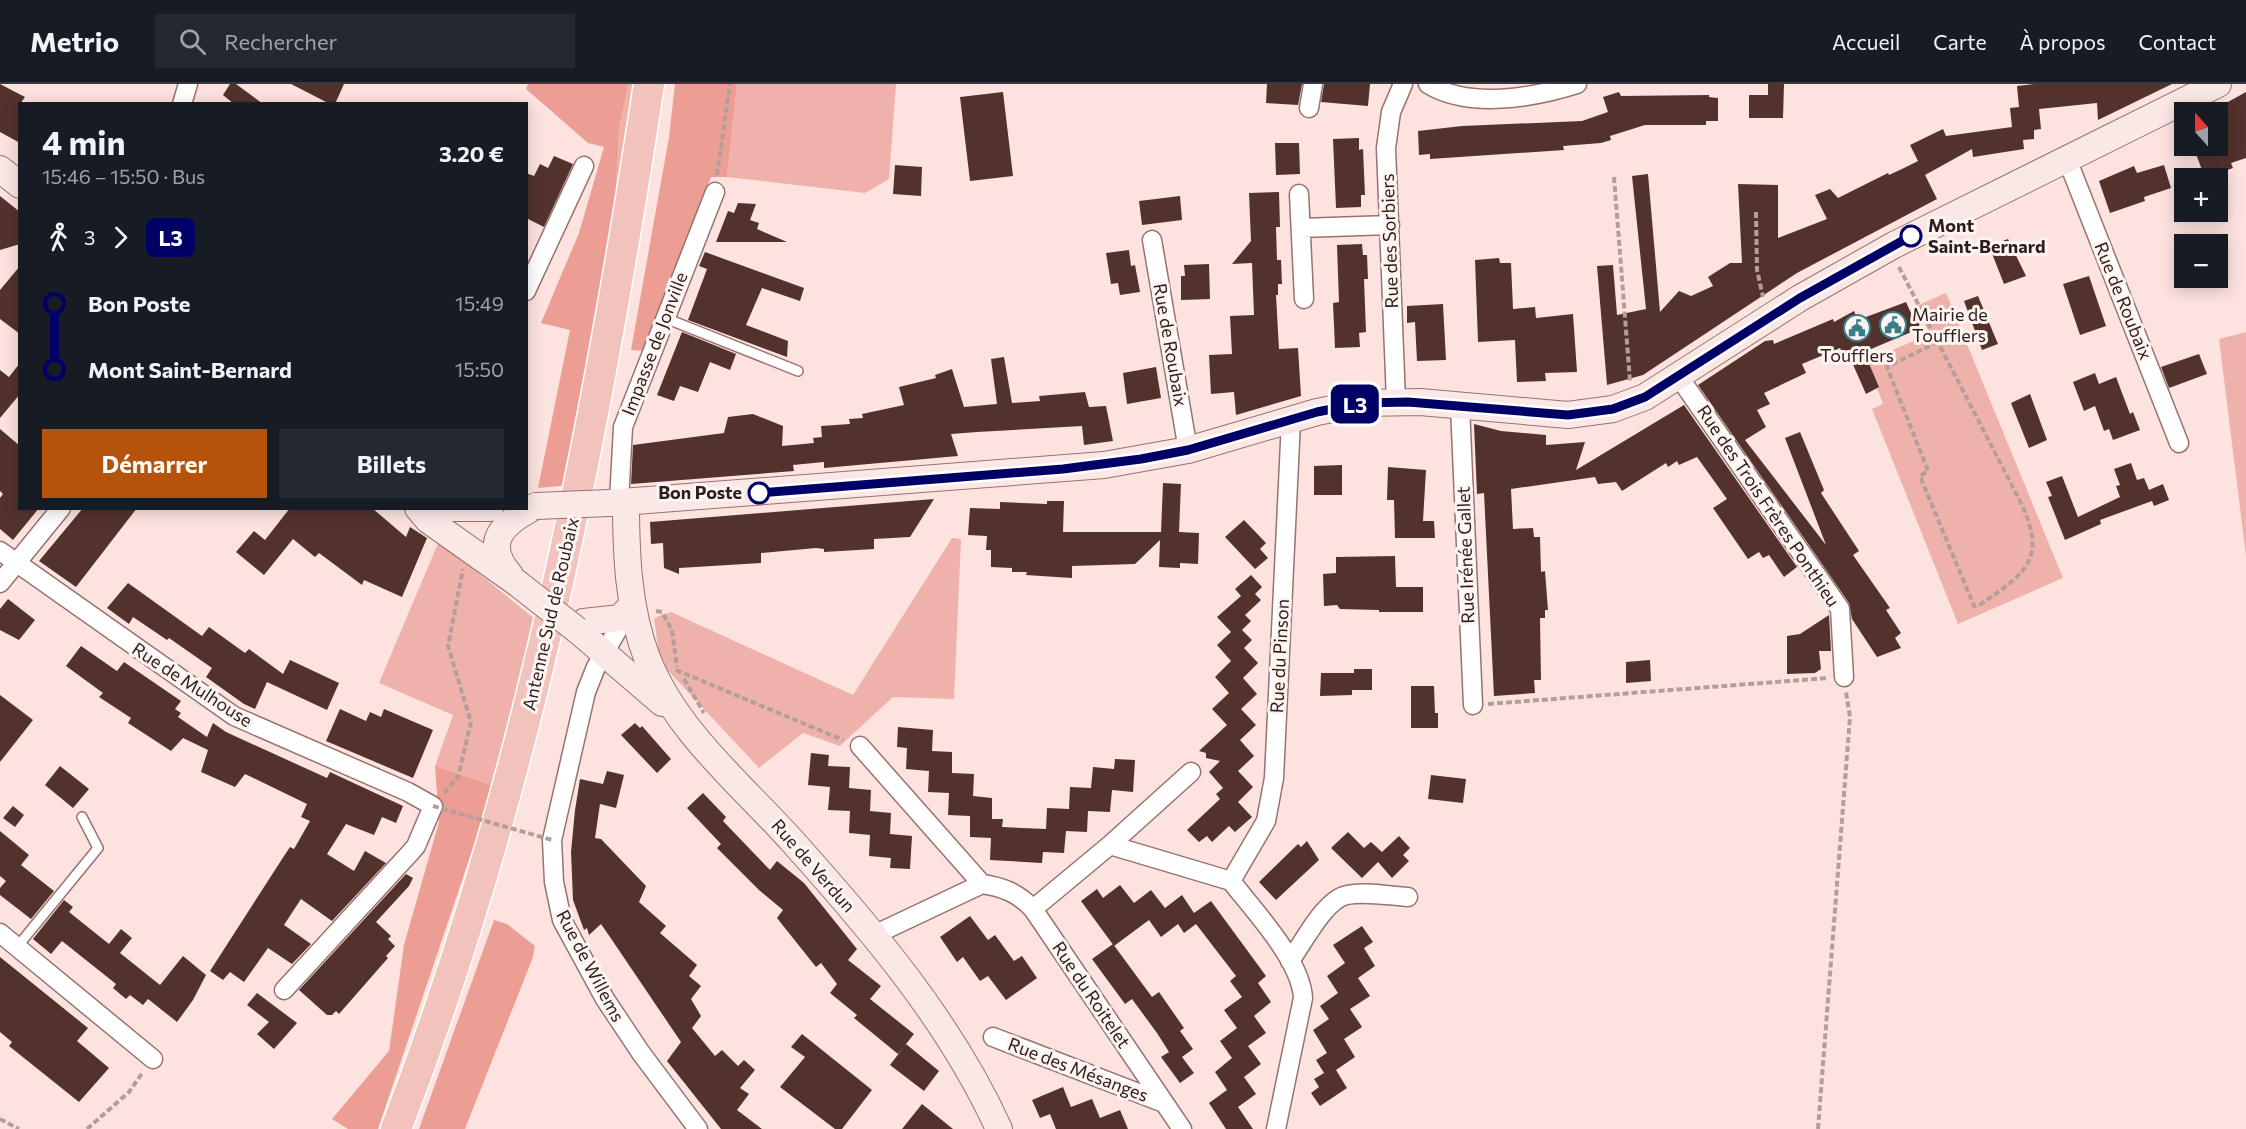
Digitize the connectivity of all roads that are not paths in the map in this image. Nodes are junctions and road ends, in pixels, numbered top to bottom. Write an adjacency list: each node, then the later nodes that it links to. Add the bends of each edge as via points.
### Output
1 (188, 84): 9 (street)
2 (649, 84): 60 (highway, Antenne Sud de Roubaix, via 590,436 540,665 463,942)
3 (663, 84): 61 (highway, Antenne Sud de Roubaix, via 600,459 544,706 470,962)
4 (1313, 84): 10 (street)
5 (1403, 84): 15 (street, Rue des Sorbiers, via 1390,112 1386,137)
6 (1428, 84): 7 (street, via 1449,94 1489,98 1540,93)
7 (1577, 84)
8 (2218, 84): 11 (main road)
9 (183, 102)
10 (1310, 108)
11 (2067, 159): 22 (main road, via 1889,248 1768,318); 26 (street, Rue de Roubaix)
12 (584, 166): 18 (street)
13 (715, 192): 20 (street, Impasse de Jonville)
14 (1299, 194): 16 (street)
15 (1390, 225): 16 (street); 23 (street, Rue des Sorbiers)
16 (1300, 228): 19 (street)
17 (1152, 240): 27 (street, Rue de Roubaix)
18 (528, 287)
19 (1304, 299)
20 (665, 318): 21 (lane); 28 (street, Impasse de Jonville, via 623,427)
21 (798, 371)
22 (1679, 376): 24 (main road, via 1632,403 1595,413 1568,415); 40 (street, Rue des Trois Frères Ponthieu, via 1840,609)
23 (1396, 401): 24 (main road); 25 (main road, via 1339,407)
24 (1460, 406): 41 (street, Rue Irénée Gallet)
25 (1291, 421): 27 (main road); 47 (street, Rue du Pinson, via 1274,778 1266,821)
26 (2179, 442)
27 (1188, 450): 28 (main road, via 1063,469)
28 (618, 502): 29 (main road, bridge); 37 (main road)
29 (531, 506)
30 (60, 510): 34 (street)
31 (423, 510): 36 (main road, via 467,548)
32 (526, 510): 36 (main road, via 507,524 496,544 497,558)
33 (0, 551): 34 (street, Rue de Mulhouse)
34 (16, 564): 35 (street); 55 (street, Rue de Mulhouse, via 234,716 433,806 416,846)
35 (0, 583)
36 (517, 583): 38 (main road, bridge)
37 (630, 609): 38 (main road, via 611,621); 39 (street, Rue de Willems); 42 (main road, Rue de Verdun, via 647,658)
38 (573, 622): 39 (main road)
39 (605, 652): 42 (main road); 62 (street, Rue de Willems, via 586,692 552,840 556,903 568,933 621,1024)
40 (1844, 677)
41 (1473, 705)
42 (680, 720): 52 (main road, Rue de Verdun)
43 (860, 746): 48 (street)
44 (1191, 772): 46 (street)
45 (82, 817): 53 (lane, via 98,848)
46 (1110, 845): 47 (street); 50 (street)
47 (1231, 881): 54 (street)
48 (982, 884): 50 (street, Rue du Roitelet, via 1016,893); 52 (street)
49 (1408, 897): 54 (street, via 1347,895 1336,899 1325,908)
50 (1033, 909): 58 (street, Rue du Roitelet)
51 (0, 933): 53 (street)
52 (874, 935): 63 (main road, Rue de Verdun, via 968,1068)
53 (17, 947): 57 (street)
54 (1290, 961): 59 (street, via 1302,986 1303,998)
55 (284, 990)
56 (993, 1037): 58 (street, Rue des Mésanges)
57 (153, 1059)
58 (1164, 1103): 64 (street, Rue du Roitelet)
59 (1276, 1127)
60 (396, 1129)
61 (410, 1129)
62 (698, 1129)
63 (999, 1129)
64 (1182, 1129)

